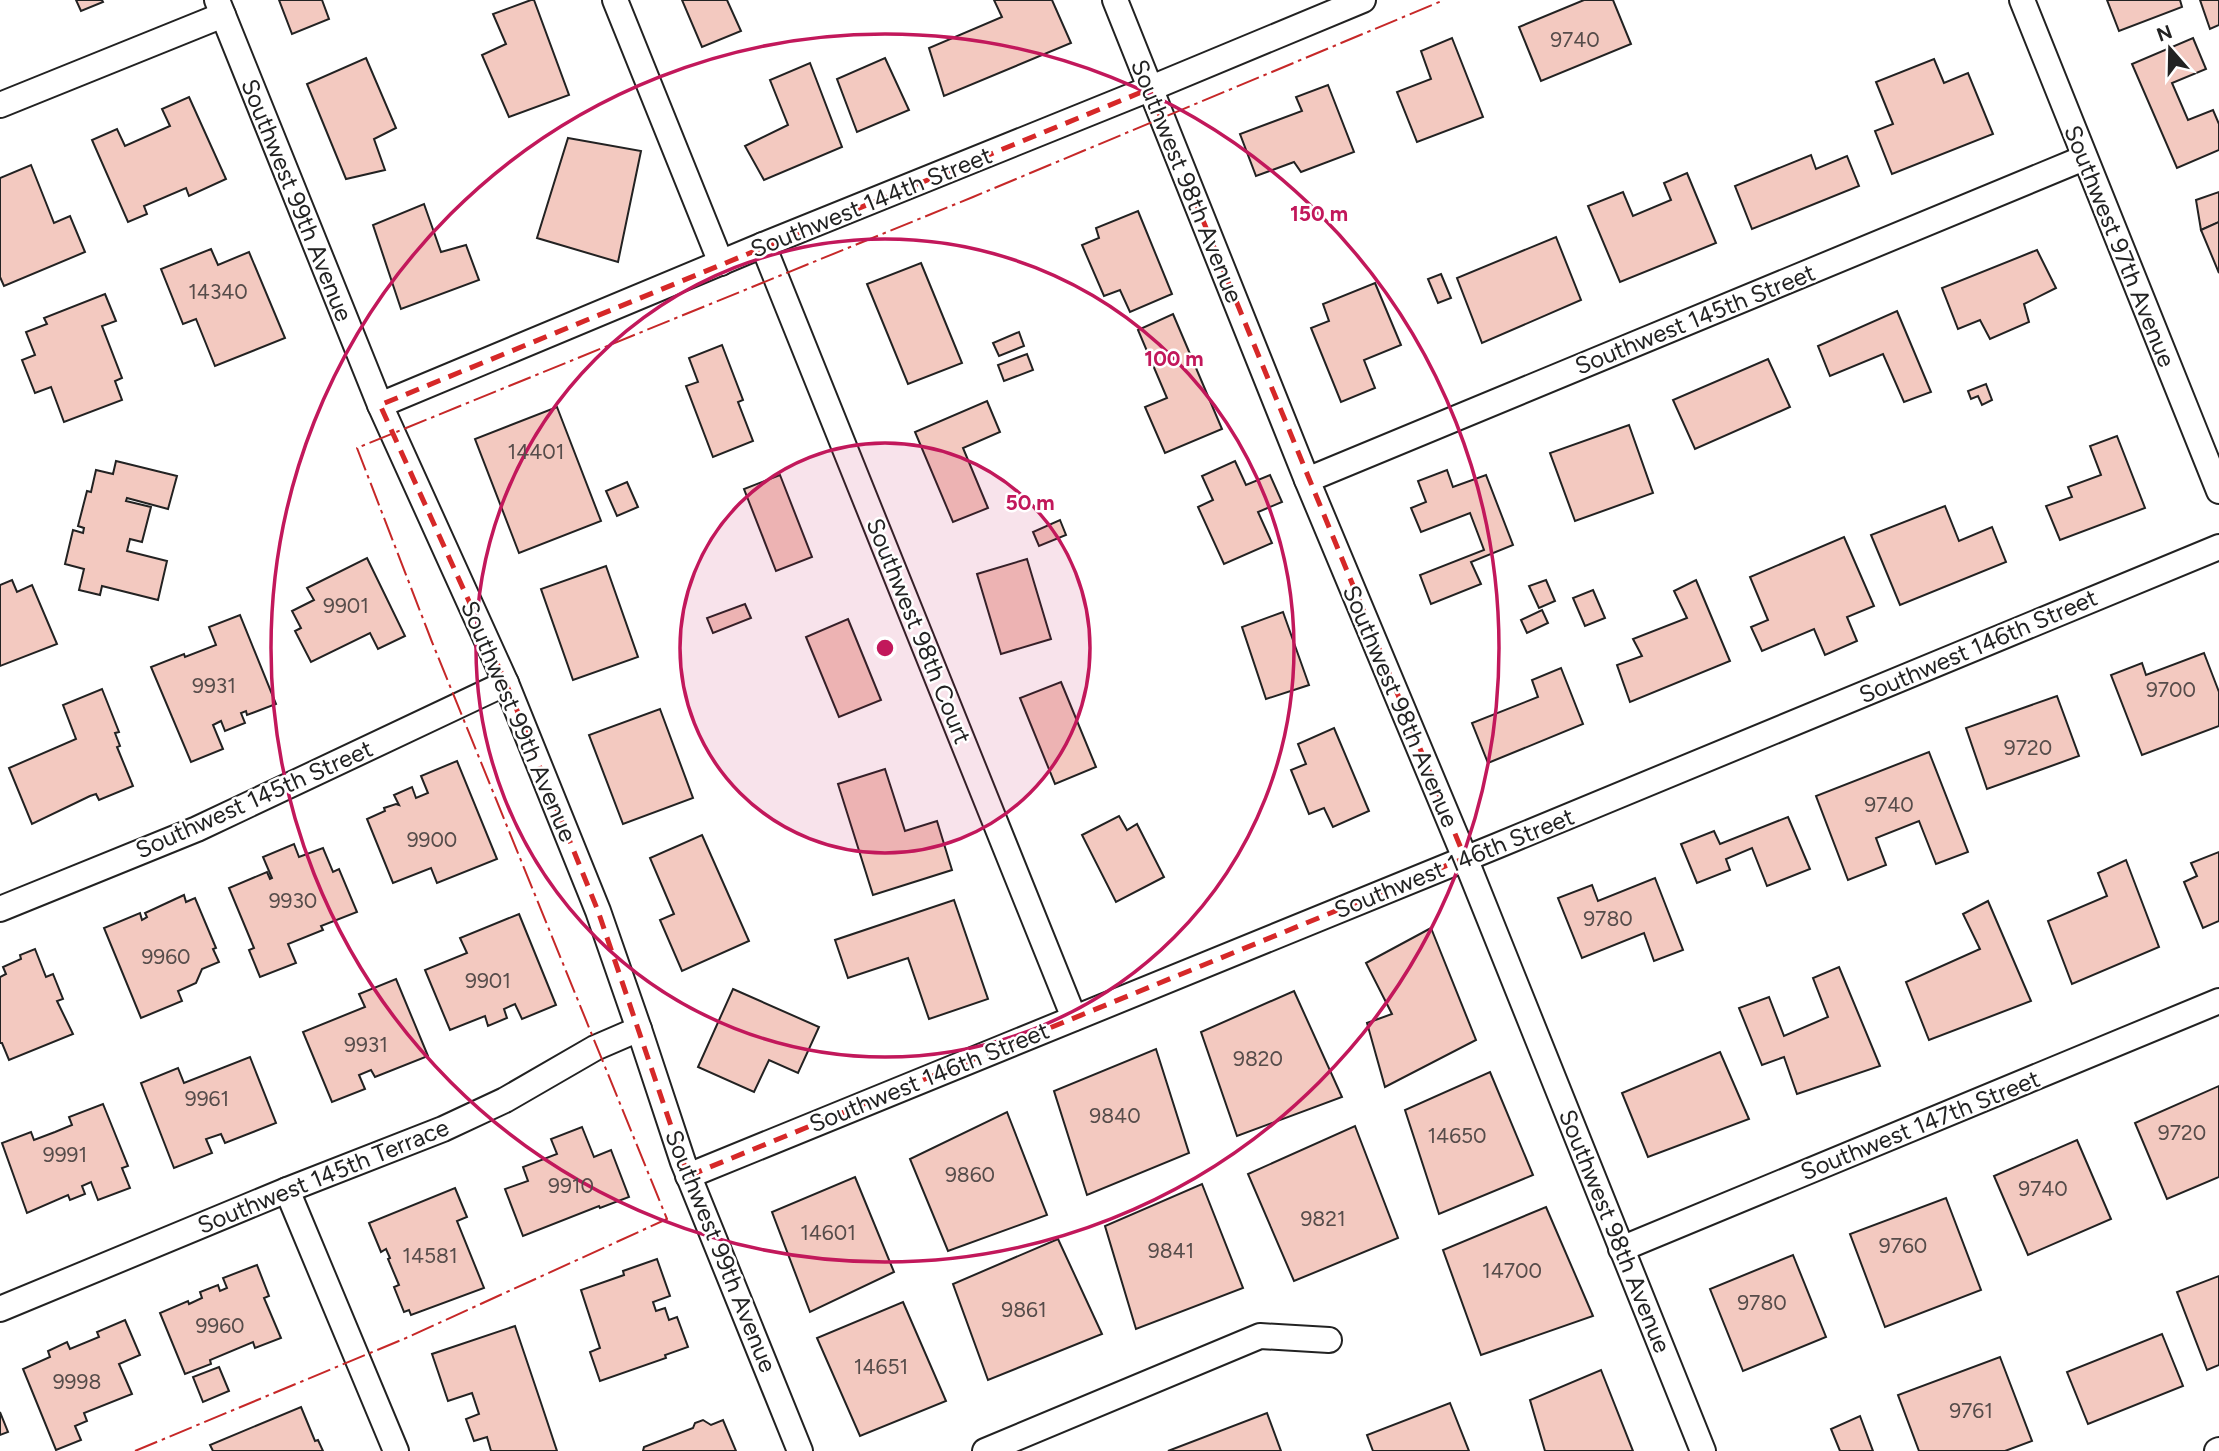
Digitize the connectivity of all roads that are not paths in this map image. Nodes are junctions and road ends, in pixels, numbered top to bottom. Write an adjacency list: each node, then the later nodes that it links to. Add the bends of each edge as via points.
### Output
1 (615, 0): 10 (street)
2 (1115, 0): 6 (street, Southwest 98th Avenue)
3 (1363, 0): 6 (street, Southwest 144th Street)
4 (2022, 0): 8 (street, Southwest 97th Avenue)
5 (220, 7): 7 (street); 11 (street, Southwest 99th Avenue)
6 (1149, 89): 9 (street, Southwest 144th Street); 12 (street, Southwest 98th Avenue)
7 (0, 105)
8 (2084, 158): 12 (street, Southwest 145th Street); 13 (street, Southwest 97th Avenue)
9 (764, 245): 10 (street, Southwest 144th Street); 19 (street, Southwest 98th Court)
10 (721, 263): 11 (street, Southwest 144th Street)
11 (380, 405): 15 (street, Southwest 99th Avenue)
12 (1307, 480): 16 (street, Southwest 98th Avenue)
13 (2219, 491)
14 (2219, 547): 16 (street, Southwest 146th Street)
15 (506, 683): 17 (street, Southwest 145th Street, via 197,829); 20 (street, Southwest 99th Avenue)
16 (1465, 858): 19 (street, Southwest 146th Street); 23 (street, Southwest 98th Avenue)
17 (0, 909)
18 (2219, 1001): 23 (street, Southwest 147th Street)
19 (1074, 1018): 21 (street, Southwest 146th Street)
20 (639, 1029): 21 (street, Southwest 99th Avenue); 22 (street, Southwest 145th Terrace, via 463,1120)
21 (688, 1176): 27 (street, Southwest 99th Avenue)
22 (287, 1190): 24 (street, Southwest 145th Terrace); 26 (street)
23 (1621, 1249): 29 (street, Southwest 98th Avenue)
24 (0, 1309)
25 (1329, 1340): 28 (street, via 1260,1336)
26 (396, 1451)
27 (800, 1451)
28 (985, 1451)
29 (1703, 1451)

